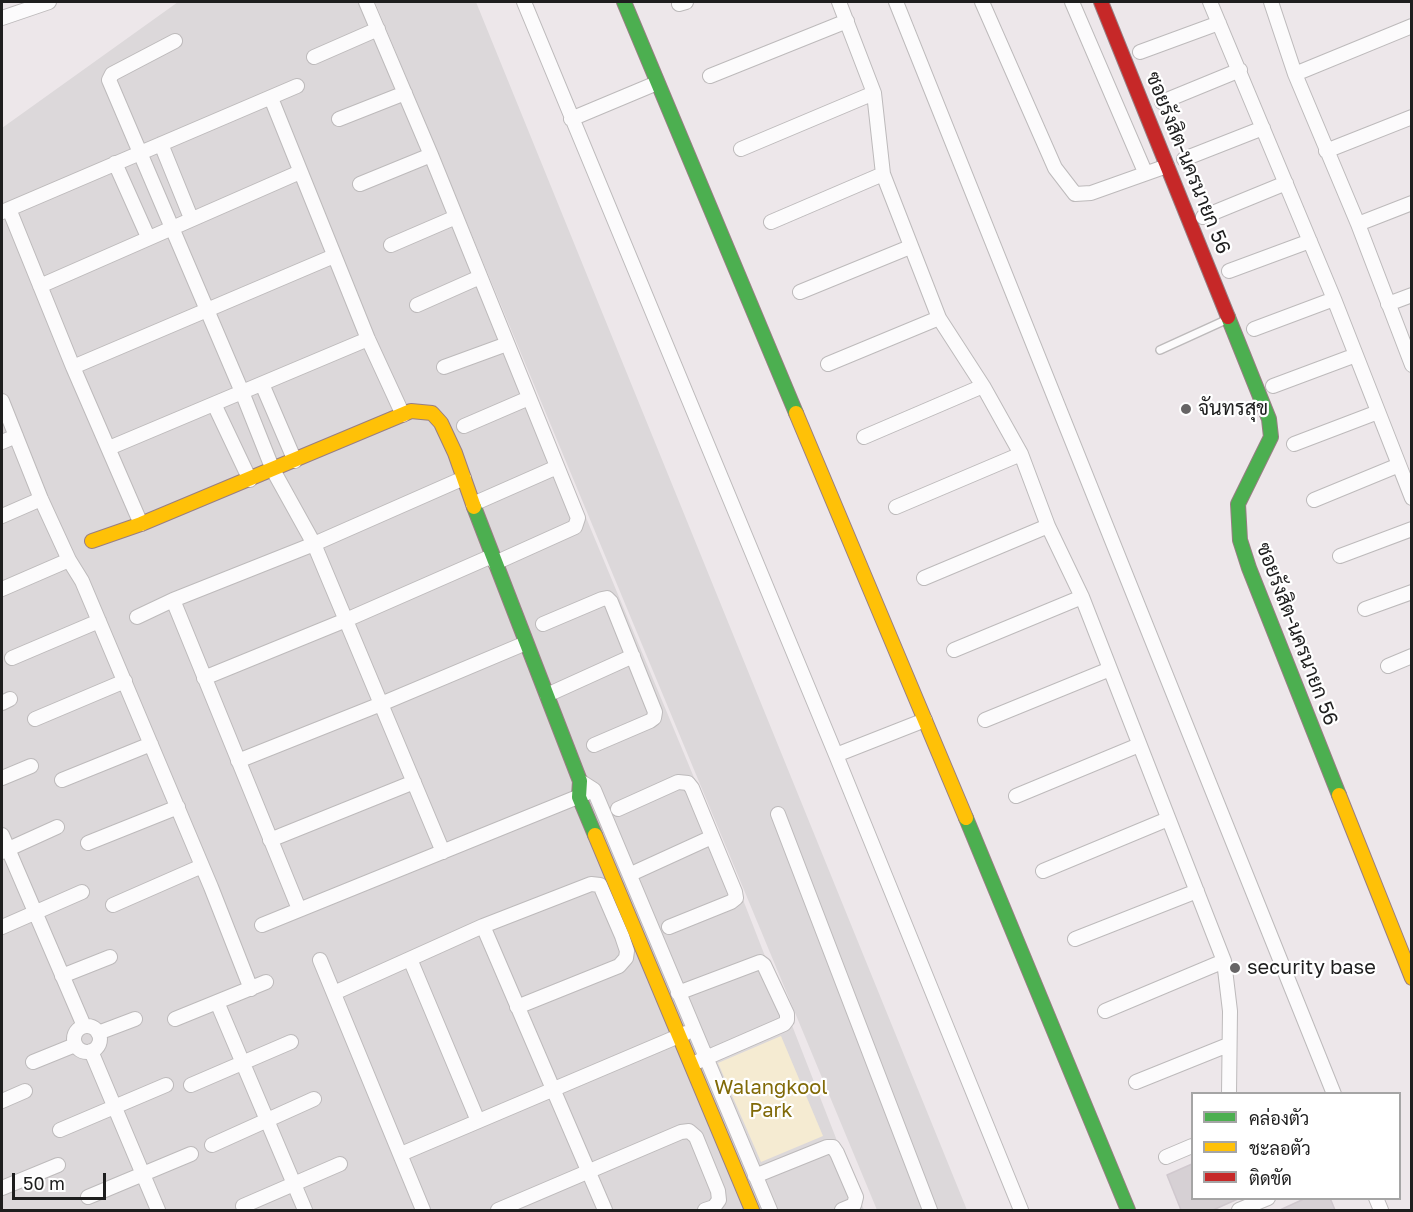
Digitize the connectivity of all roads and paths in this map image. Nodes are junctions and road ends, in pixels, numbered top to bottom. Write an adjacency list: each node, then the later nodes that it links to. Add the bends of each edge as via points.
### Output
1 (49, 2): 12 (street)
2 (366, 2): 16 (street)
3 (524, 2): 31 (street)
4 (624, 2): 23 (street)
5 (838, 2): 13 (street)
6 (896, 2): 209 (street)
7 (982, 2): 42 (street, via 1055,168 1075,194 1091,193)
8 (1072, 2): 42 (street)
9 (1101, 2): 40 (street, ซอยรังสิต-นครนายก 56)
10 (1210, 2): 14 (street)
11 (1271, 2): 21 (street)
12 (2, 18)
13 (847, 21): 22 (street); 26 (street)
14 (1219, 23): 18 (street); 20 (street)
15 (1412, 26): 21 (street)
16 (378, 29): 19 (street); 25 (street)
17 (175, 41): 36 (street, via 110,77)
18 (1140, 52)
19 (314, 57)
20 (1240, 70): 28 (street); 32 (street)
21 (1295, 74): 35 (street)
22 (710, 76)
23 (657, 83): 31 (street); 137 (street)
24 (297, 86): 27 (street)
25 (405, 93): 30 (street); 37 (street)
26 (874, 93): 34 (street); 43 (street)
27 (271, 98): 33 (street); 41 (street)
28 (1162, 102)
29 (1412, 117): 35 (street)
30 (339, 119)
31 (571, 119): 142 (street)
32 (1263, 128): 38 (street); 44 (street)
33 (161, 144): 36 (street); 49 (street)
34 (741, 149)
35 (1326, 151): 52 (street)
36 (140, 153): 39 (street); 53 (street)
37 (431, 155): 45 (street); 50 (street)
38 (1184, 159)
39 (115, 163): 47 (street); 54 (street)
40 (1167, 166): 42 (street); 69 (street, ซอยรังสิต-นครนายก 56)
41 (300, 172): 49 (street); 58 (street)
42 (1145, 172)
43 (883, 174): 51 (street); 57 (street)
44 (1286, 183): 48 (street); 55 (street)
45 (360, 184)
46 (1412, 203): 52 (street)
47 (5, 211): 61 (street)
48 (1203, 217)
49 (191, 218): 53 (street)
50 (456, 218): 56 (street); 60 (street)
51 (771, 222)
52 (1358, 224): 65 (street)
53 (171, 227): 54 (street); 67 (street)
54 (148, 237): 61 (street)
55 (1310, 241): 59 (street); 64 (street)
56 (391, 245)
57 (910, 247): 62 (street); 68 (street)
58 (334, 256): 67 (street); 71 (street)
59 (1229, 271)
60 (480, 277): 66 (street); 72 (street)
61 (40, 286): 77 (street)
62 (800, 292)
63 (1412, 295): 65 (street)
64 (1334, 298): 70 (street); 74 (street)
65 (1388, 304): 76 (street)
66 (417, 305)
67 (207, 311): 77 (street); 82 (street)
68 (939, 318): 75 (street); 80 (street)
69 (1230, 318): 73 (lane); 181 (street, ซอยรังสิต-นครนายก 56, via 1269,419 1271,437 1238,504 1240,540)
70 (1254, 329)
71 (368, 339): 79 (street); 87 (street)
72 (507, 344): 78 (street); 83 (street)
73 (1160, 350)
74 (1356, 355): 81 (street); 86 (street)
75 (828, 364)
76 (1412, 365)
77 (73, 367): 93 (street)
78 (444, 367)
79 (261, 384): 82 (street); 95 (street)
80 (983, 386): 90 (street); 94 (street)
81 (1273, 386)
82 (242, 392): 85 (street); 98 (street)
83 (529, 398): 88 (street); 97 (street)
84 (2, 401): 89 (street)
85 (214, 404): 93 (street); 100 (street)
86 (1378, 412): 92 (street); 96 (street)
87 (403, 415): 95 (street); 99 (street, via 411,411 432,413 441,423)
88 (464, 426)
89 (16, 436): 91 (street); 102 (street)
90 (864, 437)
91 (2, 442)
92 (1294, 444)
93 (109, 448): 107 (street)
94 (1021, 454): 105 (street); 108 (street)
95 (295, 461): 98 (street)
96 (1399, 465): 101 (street); 103 (street)
97 (556, 467): 104 (street); 114 (street, via 578,523)
98 (273, 470): 100 (street); 111 (street)
99 (464, 478): 104 (street); 111 (street)
100 (250, 480): 107 (street)
101 (1412, 498)
102 (41, 499): 106 (street); 113 (street)
103 (1314, 500)
104 (473, 504): 114 (street)
105 (896, 507)
106 (2, 516)
107 (141, 524): 110 (street)
108 (1048, 526): 115 (street); 118 (street)
109 (1412, 529): 112 (street)
110 (92, 541)
111 (314, 544): 119 (street); 122 (street)
112 (1340, 556)
113 (69, 560): 116 (street); 123 (street)
114 (494, 560): 122 (street); 125 (street)
115 (924, 579)
116 (2, 589)
117 (1412, 592): 120 (street)
118 (1082, 597): 126 (street); 131 (street)
119 (172, 600): 121 (street); 132 (street)
120 (1365, 609)
121 (137, 617)
122 (346, 620): 132 (street); 135 (street)
123 (99, 621): 129 (street); 133 (street)
124 (543, 624): 127 (street, via 607,598)
125 (526, 643): 134 (street); 135 (street)
126 (954, 650)
127 (633, 656): 134 (street); 140 (street, via 654,718)
128 (1412, 656): 130 (street)
129 (12, 658)
130 (1388, 666)
131 (1110, 669): 138 (street); 141 (street)
132 (204, 678): 143 (street)
133 (124, 681): 136 (street); 139 (street)
134 (547, 695): 147 (street)
135 (381, 704): 143 (street); 148 (street)
136 (35, 719)
137 (926, 720): 142 (street); 242 (street)
138 (985, 720)
139 (151, 744): 146 (street); 152 (street)
140 (594, 745)
141 (1139, 745): 150 (street); 155 (street)
142 (836, 755): 241 (street)
143 (238, 760): 159 (street)
144 (31, 766): 145 (street)
145 (2, 778)
146 (62, 780)
147 (580, 781): 149 (street); 151 (street)
148 (414, 782): 159 (street); 162 (street)
149 (594, 790): 151 (street); 165 (street)
150 (1016, 796)
151 (579, 797): 162 (street); 194 (street)
152 (178, 807): 160 (street); 163 (street)
153 (618, 809): 158 (street, via 684,781 692,788)
154 (778, 814): 240 (street)
155 (1168, 819): 164 (street); 166 (street)
156 (57, 827): 161 (street)
157 (2, 835): 161 (street)
158 (712, 837): 165 (street); 174 (street, via 736,898)
159 (270, 840): 169 (street)
160 (88, 843)
161 (4, 850): 170 (street)
162 (443, 852): 169 (street)
163 (202, 866): 168 (street); 183 (street)
164 (1044, 871)
165 (631, 874): 185 (street)
166 (1197, 891): 175 (street); 179 (street)
167 (82, 892): 170 (street)
168 (113, 905)
169 (299, 909): 171 (street)
170 (34, 912): 173 (street); 180 (street)
171 (262, 925)
172 (483, 926): 177 (street); 187 (street); 187 (street, via 596,883 600,885 622,936 626,958 619,966)
173 (2, 927)
174 (669, 927)
175 (1075, 939)
176 (110, 957): 180 (street)
177 (410, 959): 184 (street); 214 (street)
178 (320, 960): 184 (street)
179 (1224, 961): 188 (street); 197 (street, via 1230,1011)
180 (62, 976): 191 (street)
181 (1412, 978)
182 (266, 982): 183 (street)
183 (251, 989): 186 (street)
184 (334, 993): 219 (street)
185 (678, 993): 192 (street); 199 (street, via 760,962 787,1014 784,1024)
186 (217, 1002): 190 (street); 201 (street)
187 (518, 1007): 206 (street)
188 (1105, 1011)
189 (135, 1019): 193 (street)
190 (175, 1019)
191 (84, 1026): 193 (street); 196 (street, via 76,1031)
192 (694, 1029): 194 (street); 199 (street)
193 (98, 1033): 198 (street, via 100,1040)
194 (679, 1036): 202 (street); 206 (street)
195 (291, 1042): 201 (street)
196 (75, 1045): 198 (street, via 85,1052); 200 (street)
197 (1228, 1045): 203 (street); 208 (street)
198 (91, 1051): 212 (street)
199 (705, 1058): 202 (street); 225 (street)
200 (33, 1062)
201 (242, 1064): 205 (street); 213 (street)
202 (691, 1065): 237 (street)
203 (1136, 1082)
204 (166, 1085): 212 (street)
205 (191, 1085)
206 (553, 1089): 214 (street); 223 (street)
207 (25, 1091): 211 (street)
208 (1228, 1092)
209 (1333, 1092)
210 (314, 1099): 213 (street)
211 (2, 1101)
212 (115, 1107): 215 (street); 224 (street)
213 (266, 1121): 216 (street); 226 (street)
214 (478, 1121): 219 (street)
215 (60, 1130)
216 (212, 1145)
217 (1191, 1146): 220 (street)
218 (191, 1154): 224 (street)
219 (401, 1154): 233 (street)
220 (1166, 1157)
221 (340, 1164): 226 (street)
222 (58, 1165): 227 (street)
223 (590, 1173): 234 (street); 235 (street); 236 (street, via 689,1131 696,1137 718,1191 719,1200)
224 (143, 1174): 228 (street); 231 (street)
225 (755, 1176): 238 (street); 239 (street, via 833,1148 856,1197 854,1205)
226 (293, 1184): 230 (street); 232 (street)
227 (2, 1188)
228 (88, 1197)
229 (1261, 1203): 243 (street)
230 (243, 1206)
231 (158, 1210)
232 (304, 1210)
233 (423, 1210)
234 (498, 1210)
235 (605, 1210)
236 (705, 1210)
237 (752, 1210)
238 (770, 1210)
239 (842, 1210)
240 (930, 1210)
241 (1021, 1210)
242 (1128, 1210)
243 (1239, 1210)

